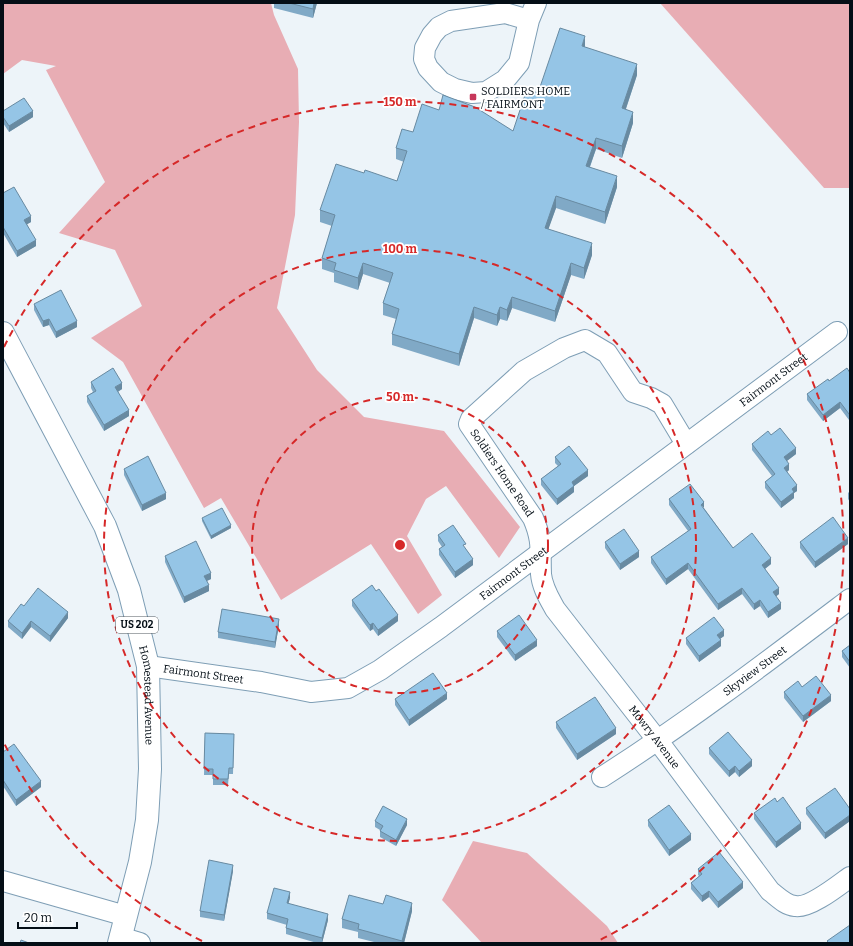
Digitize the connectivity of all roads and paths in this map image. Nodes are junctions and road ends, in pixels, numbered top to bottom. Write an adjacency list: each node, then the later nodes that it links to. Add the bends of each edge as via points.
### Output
1 (533, 11): 1 (street, via 451,21 439,27 425,48 424,59 428,68 441,82 455,89 472,93 486,92 505,80 519,63)
2 (3, 332): 7 (main road, Homestead Avenue / US 202, via 105,526 128,590)
3 (837, 332): 4 (street, Fairmont Street)
4 (686, 444): 5 (street, Fairmont Street); 5 (street, Soldiers Home Road, via 662,404 633,392 607,353 585,340 564,348 524,371 469,424 533,518 539,532)
5 (542, 553): 7 (street, Fairmont Street, via 435,632 380,670 348,688 311,692); 8 (street, Mowry Avenue, via 541,575 546,593 555,609)
6 (850, 599): 8 (street, Skyview Street)
7 (148, 666): 12 (main road, Homestead Avenue / US 202, via 150,769 147,820 140,862)
8 (658, 741): 9 (street, Skyview Street); 10 (street, Mowry Avenue, via 770,891 784,902 795,906 811,902)
9 (602, 777)
10 (850, 877)
11 (3, 881): 12 (street)
12 (126, 916): 13 (main road, Homestead Avenue / US 202)
13 (126, 941)

